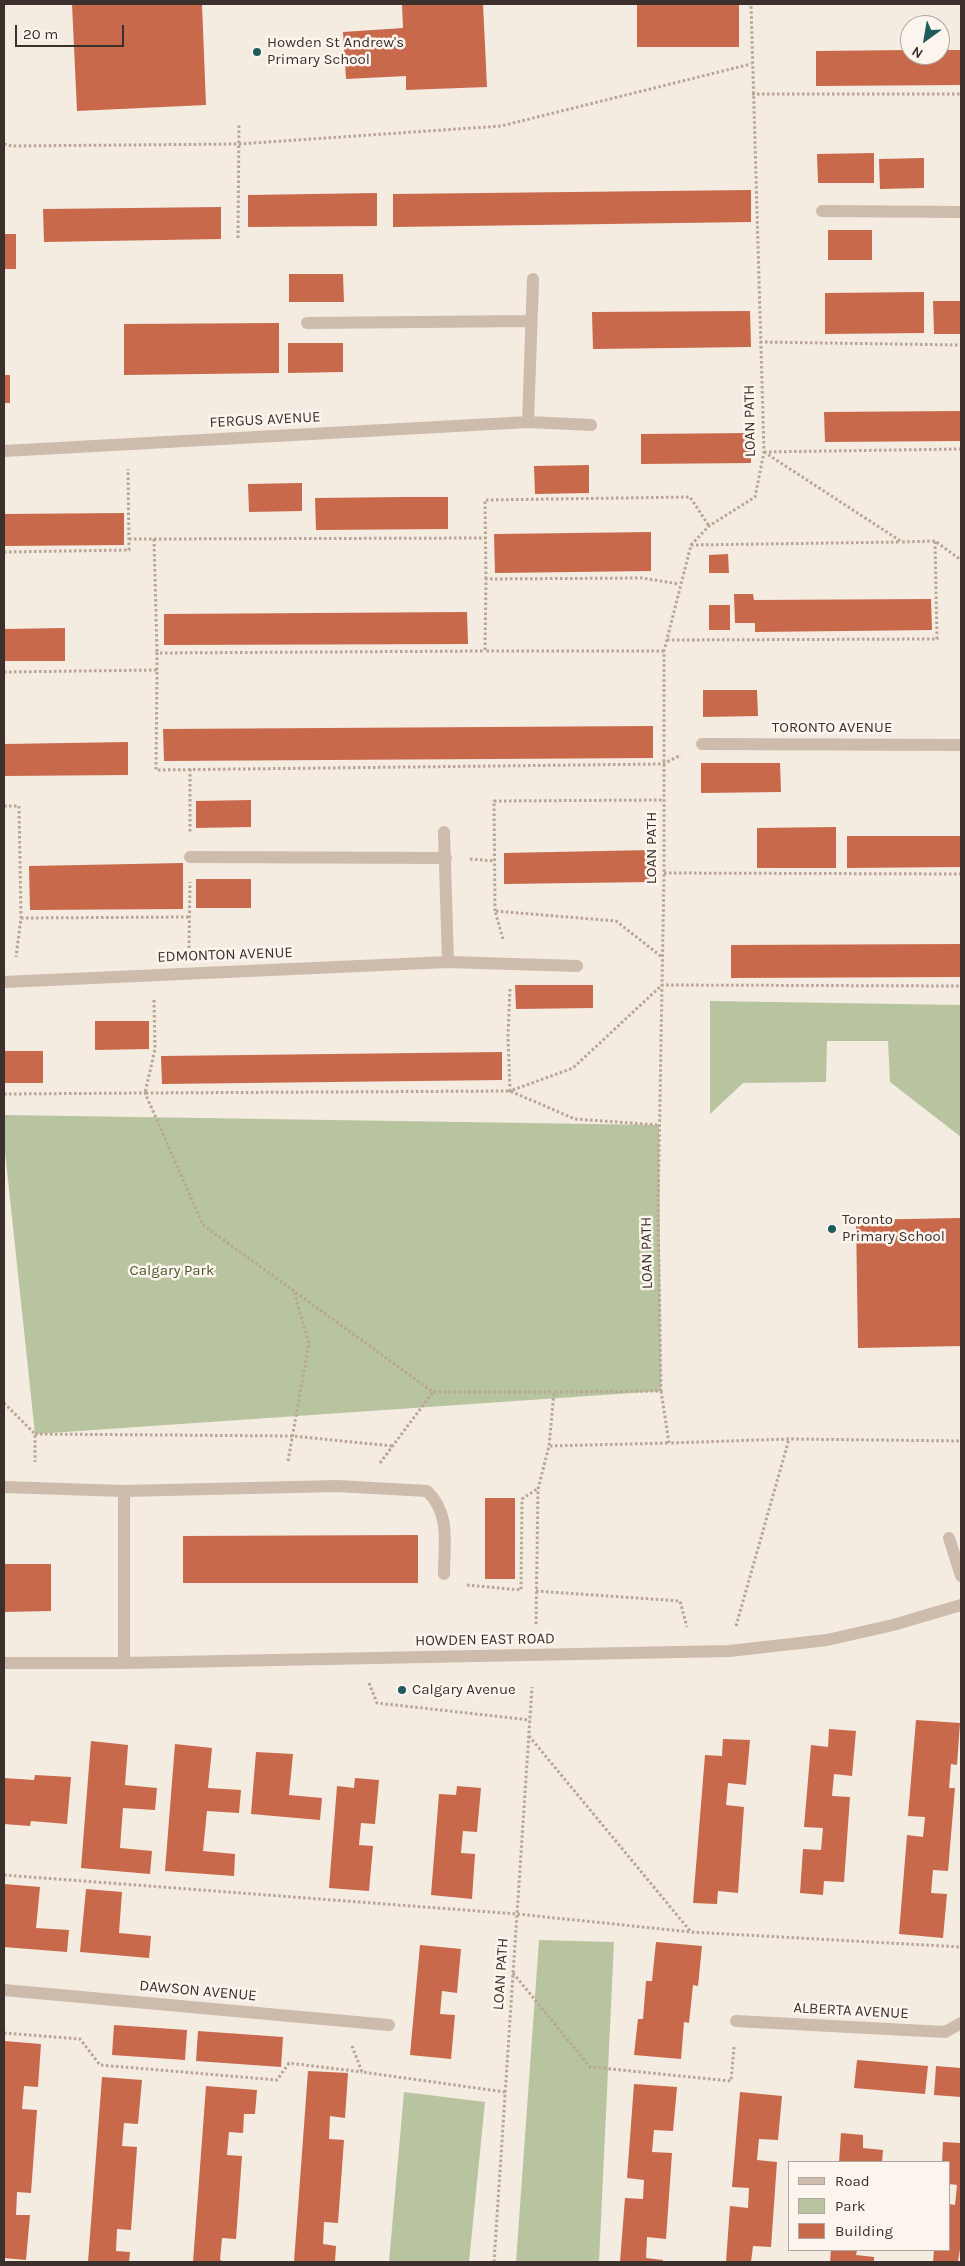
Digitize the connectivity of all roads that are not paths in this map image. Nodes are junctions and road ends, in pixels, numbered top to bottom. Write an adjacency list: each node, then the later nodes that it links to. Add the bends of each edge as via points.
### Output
1 (822, 211): 2 (street)
2 (961, 212)
3 (532, 279): 4 (street)
4 (531, 321): 5 (street); 6 (street)
5 (307, 323)
6 (528, 422): 7 (street, FERGUS AVENUE); 8 (street, FERGUS AVENUE)
7 (591, 425)
8 (4, 451)
9 (702, 744): 10 (street, TORONTO AVENUE)
10 (961, 745)
11 (444, 832): 13 (street)
12 (190, 857): 13 (street)
13 (446, 858): 14 (street)
14 (448, 962): 15 (street, EDMONTON AVENUE); 16 (street, EDMONTON AVENUE)
15 (577, 966)
16 (8, 982)
17 (4, 1487): 18 (street)
18 (124, 1491): 20 (street, via 283,1487 427,1491 438,1502 444,1523); 24 (street)
19 (949, 1538): 21 (street)
20 (444, 1574)
21 (961, 1576)
22 (961, 1605): 24 (street, HOWDEN EAST ROAD, via 826,1640 729,1651)
23 (4, 1663): 24 (street, HOWDEN EAST ROAD)
24 (124, 1663)
25 (4, 1990): 28 (street, DAWSON AVENUE)
26 (736, 2021): 27 (street, ALBERTA AVENUE, via 945,2032)
27 (961, 2023)
28 (389, 2025)

